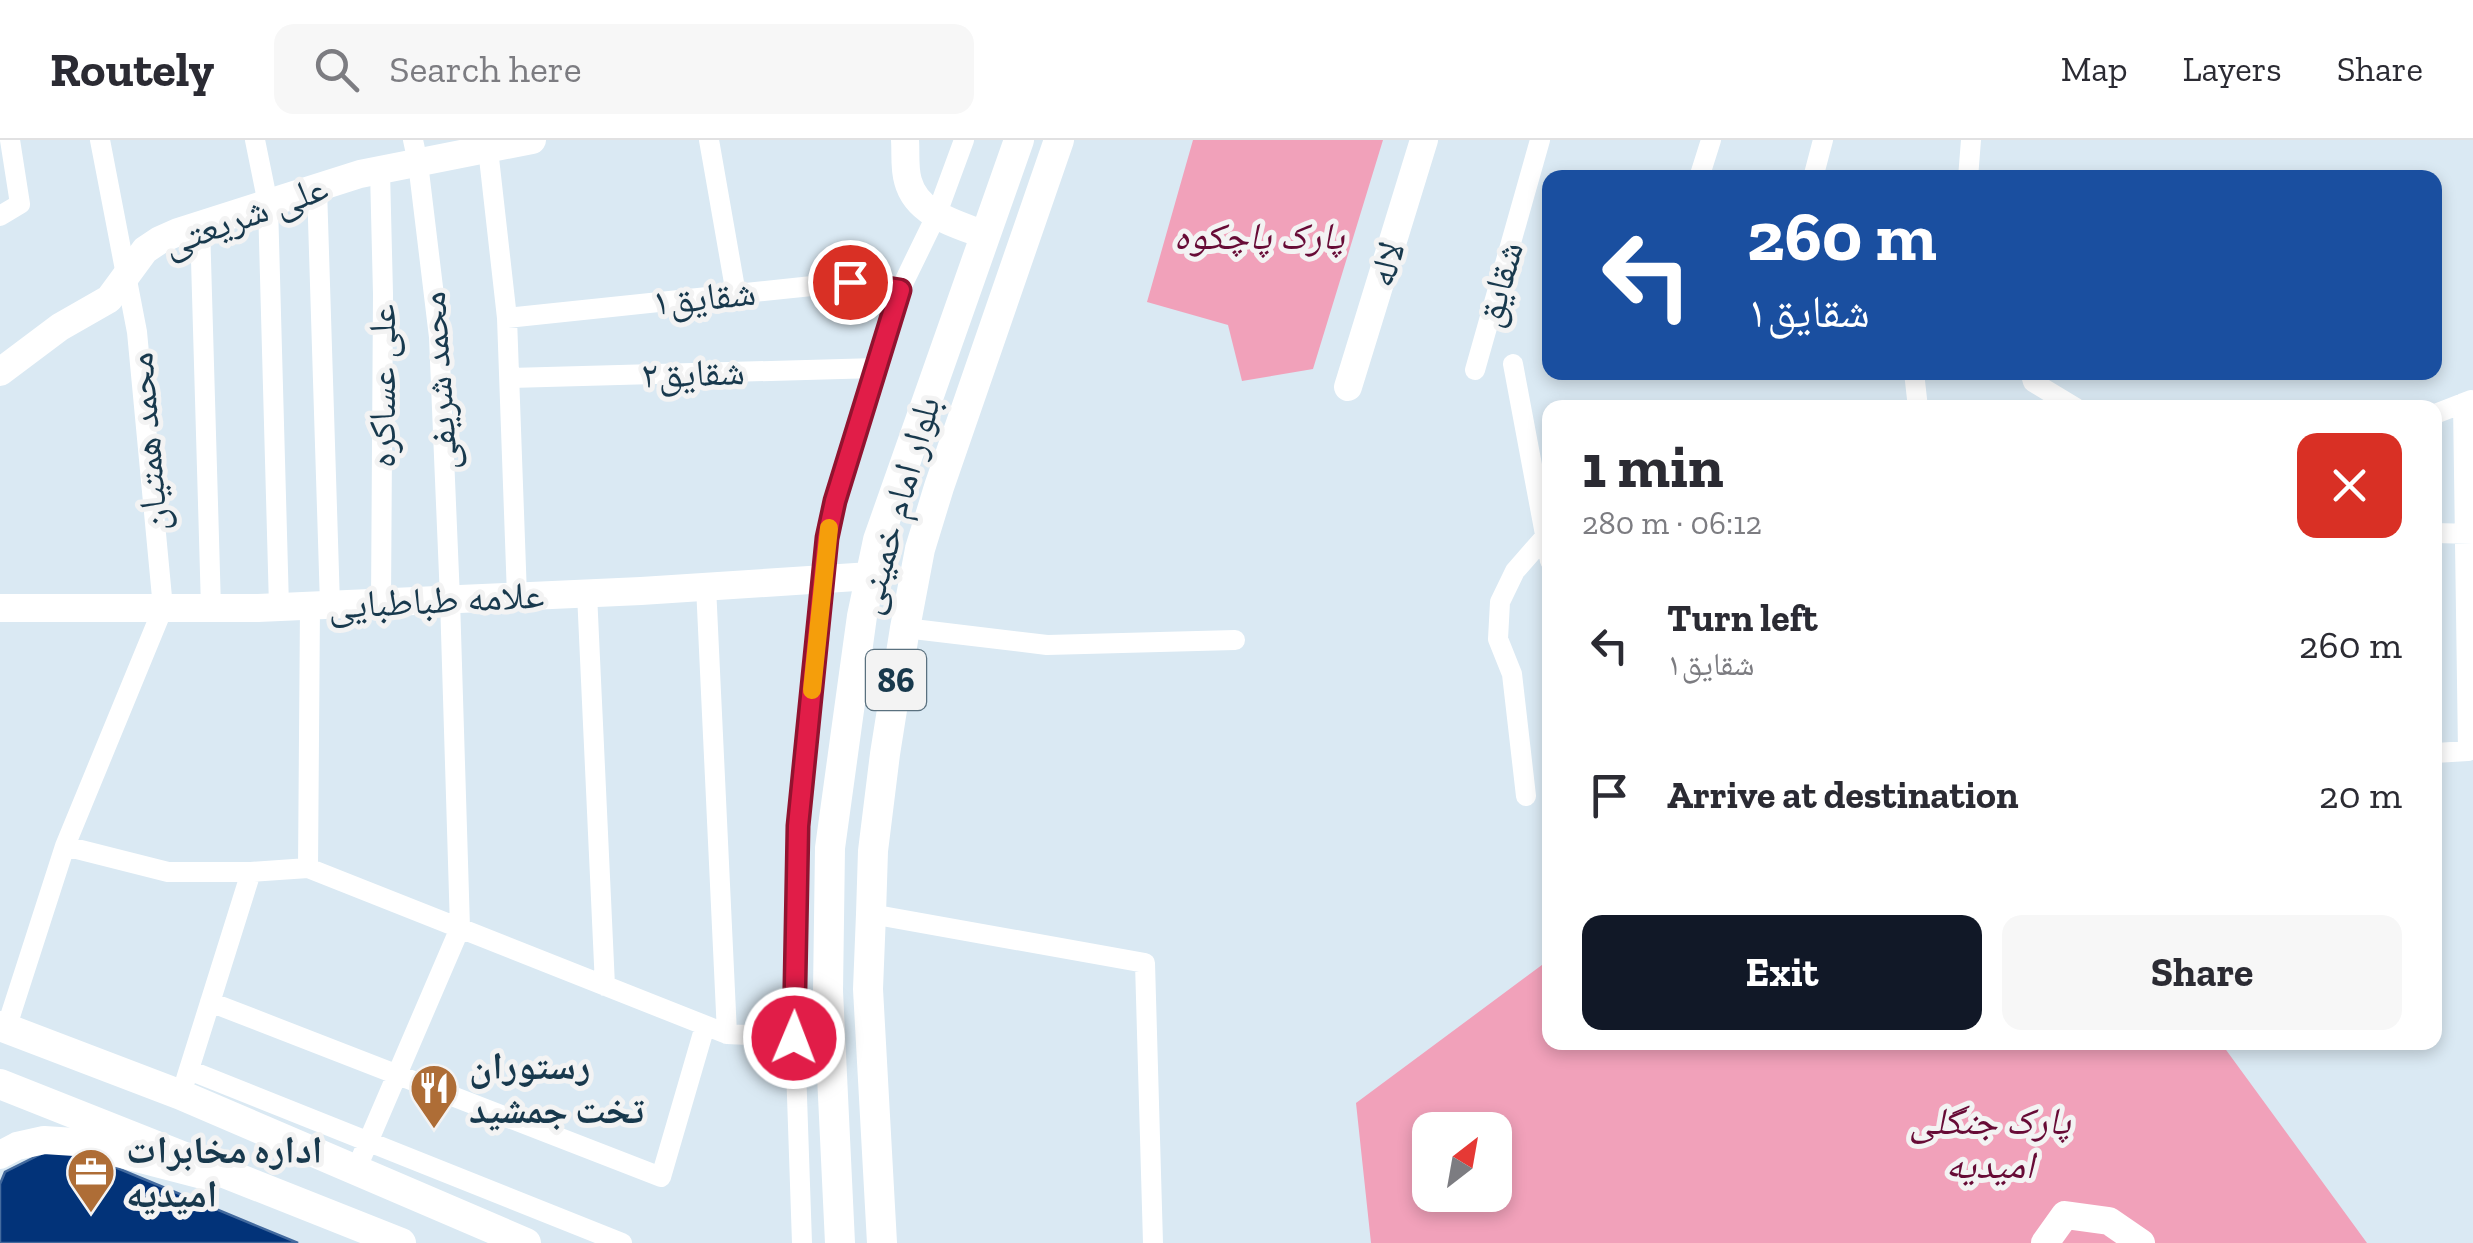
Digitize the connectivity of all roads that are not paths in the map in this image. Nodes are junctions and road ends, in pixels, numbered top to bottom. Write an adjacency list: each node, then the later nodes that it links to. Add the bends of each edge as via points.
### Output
1 (10, 140): 23 (street, via 20,204)
2 (100, 140): 28 (street, محمد همتیان)
3 (255, 140): 22 (street)
4 (532, 140): 15 (street, علی شریعتی)
5 (709, 140): 30 (street)
6 (906, 140): 24 (street, via 912,192)
7 (964, 140): 24 (street)
8 (1019, 140): 26 (main road, بلوار امام خمینی / 86)
9 (1060, 140): 27 (main road, بلوار امام خمینی / 86)
10 (1424, 140): 38 (street, لاله)
11 (1540, 140): 34 (street, شقایق)
12 (1711, 140): 18 (street)
13 (1823, 140): 19 (street)
14 (1971, 140): 20 (street)
15 (488, 149): 16 (street, علی شریعتی); 31 (street)
16 (416, 151): 17 (street, علی شریعتی); 51 (street, محمد شریفی, via 439,337)
17 (380, 170): 21 (street, علی شریعتی); 52 (street, علی عساکره)
18 (1702, 170)
19 (1814, 170)
20 (1969, 170)
21 (317, 188): 22 (street, علی شریعتی); 53 (street)
22 (268, 204): 25 (street, علی شریعتی); 54 (street)
23 (0, 216)
24 (936, 216): 26 (street); 29 (street)
25 (200, 225): 28 (street, علی شریعتی, via 145,250); 57 (street)
26 (985, 235): 27 (main road); 46 (main road, بلوار امام خمینی / 86)
27 (1022, 249): 58 (main road, بلوار امام خمینی / 86, via 939,487)
28 (127, 276): 35 (street, علی شریعتی, via 110,299 60,326); 56 (street, محمد همتیان)
29 (900, 290): 30 (street, شقایق۱, via 850,282); 33 (street)
30 (736, 294): 31 (street, شقایق۱)
31 (507, 318): 36 (street)
32 (1513, 364): 42 (street)
33 (877, 368): 36 (street, شقایق۲); 47 (street, via 830,518)
34 (1476, 370)
35 (0, 372)
36 (510, 378): 50 (street)
37 (2032, 380): 39 (street)
38 (1348, 388)
39 (2063, 400)
40 (2468, 401): 41 (street); 44 (street)
41 (2442, 411)
42 (1542, 527)
43 (2442, 533): 44 (street)
44 (2468, 534): 60 (street, via 2468,751)
45 (1542, 540): 61 (street, via 1514,571 1500,602 1498,639 1512,674)
46 (870, 576): 47 (street, علامه طباطبایی); 73 (main road, بلوار امام خمینی / 86, via 830,848)
47 (824, 578): 48 (street, علامه طباطبایی); 72 (street, via 798,826)
48 (706, 586): 49 (street, علامه طباطبایی); 71 (street)
49 (587, 593): 50 (street, علامه طباطبایی); 67 (street)
50 (517, 596): 51 (street, علامه طباطبایی)
51 (450, 599): 52 (street, علامه طباطبایی); 66 (street, محمد شریفی)
52 (381, 602): 53 (street, علامه طباطبایی)
53 (320, 605): 54 (street, علامه طباطبایی); 63 (street)
54 (279, 607): 57 (street, علامه طباطبایی)
55 (0, 608): 56 (street, علامه طباطبایی)
56 (163, 608): 57 (street, علامه طباطبایی); 62 (street)
57 (211, 608)
58 (905, 628): 59 (street, via 1047,645); 65 (main road, بلوار امام خمینی / 86)
59 (1235, 640)
60 (2442, 753)
61 (1526, 796)
62 (65, 846): 64 (street, via 168,872); 70 (street)
63 (308, 868): 64 (street); 66 (street)
64 (251, 872): 68 (street)
65 (870, 914): 81 (main road, بلوار امام خمینی / 86); 86 (street, via 1145,963)
66 (460, 928): 67 (street); 74 (street)
67 (605, 986): 69 (street)
68 (210, 1002): 74 (street); 75 (street)
69 (704, 1026): 71 (street); 74 (street, via 661,1177)
70 (3, 1028): 75 (main road)
71 (727, 1034): 72 (street)
72 (794, 1038): 73 (street); 85 (street)
73 (830, 1039): 81 (main road, بلوار امام خمینی / 86)
74 (396, 1075): 77 (street)
75 (185, 1083): 77 (street); 79 (main road)
76 (0, 1084): 80 (main road)
77 (368, 1141): 79 (street); 84 (street)
78 (0, 1155): 80 (street, via 44,1140 76,1142)
79 (356, 1170): 83 (main road)
80 (275, 1192): 82 (main road)
81 (860, 1239)
82 (402, 1243)
83 (526, 1243)
84 (622, 1243)
85 (802, 1243)
86 (1153, 1243)
87 (2045, 1243): 88 (street, via 2065,1215 2109,1221)
88 (2141, 1243)

